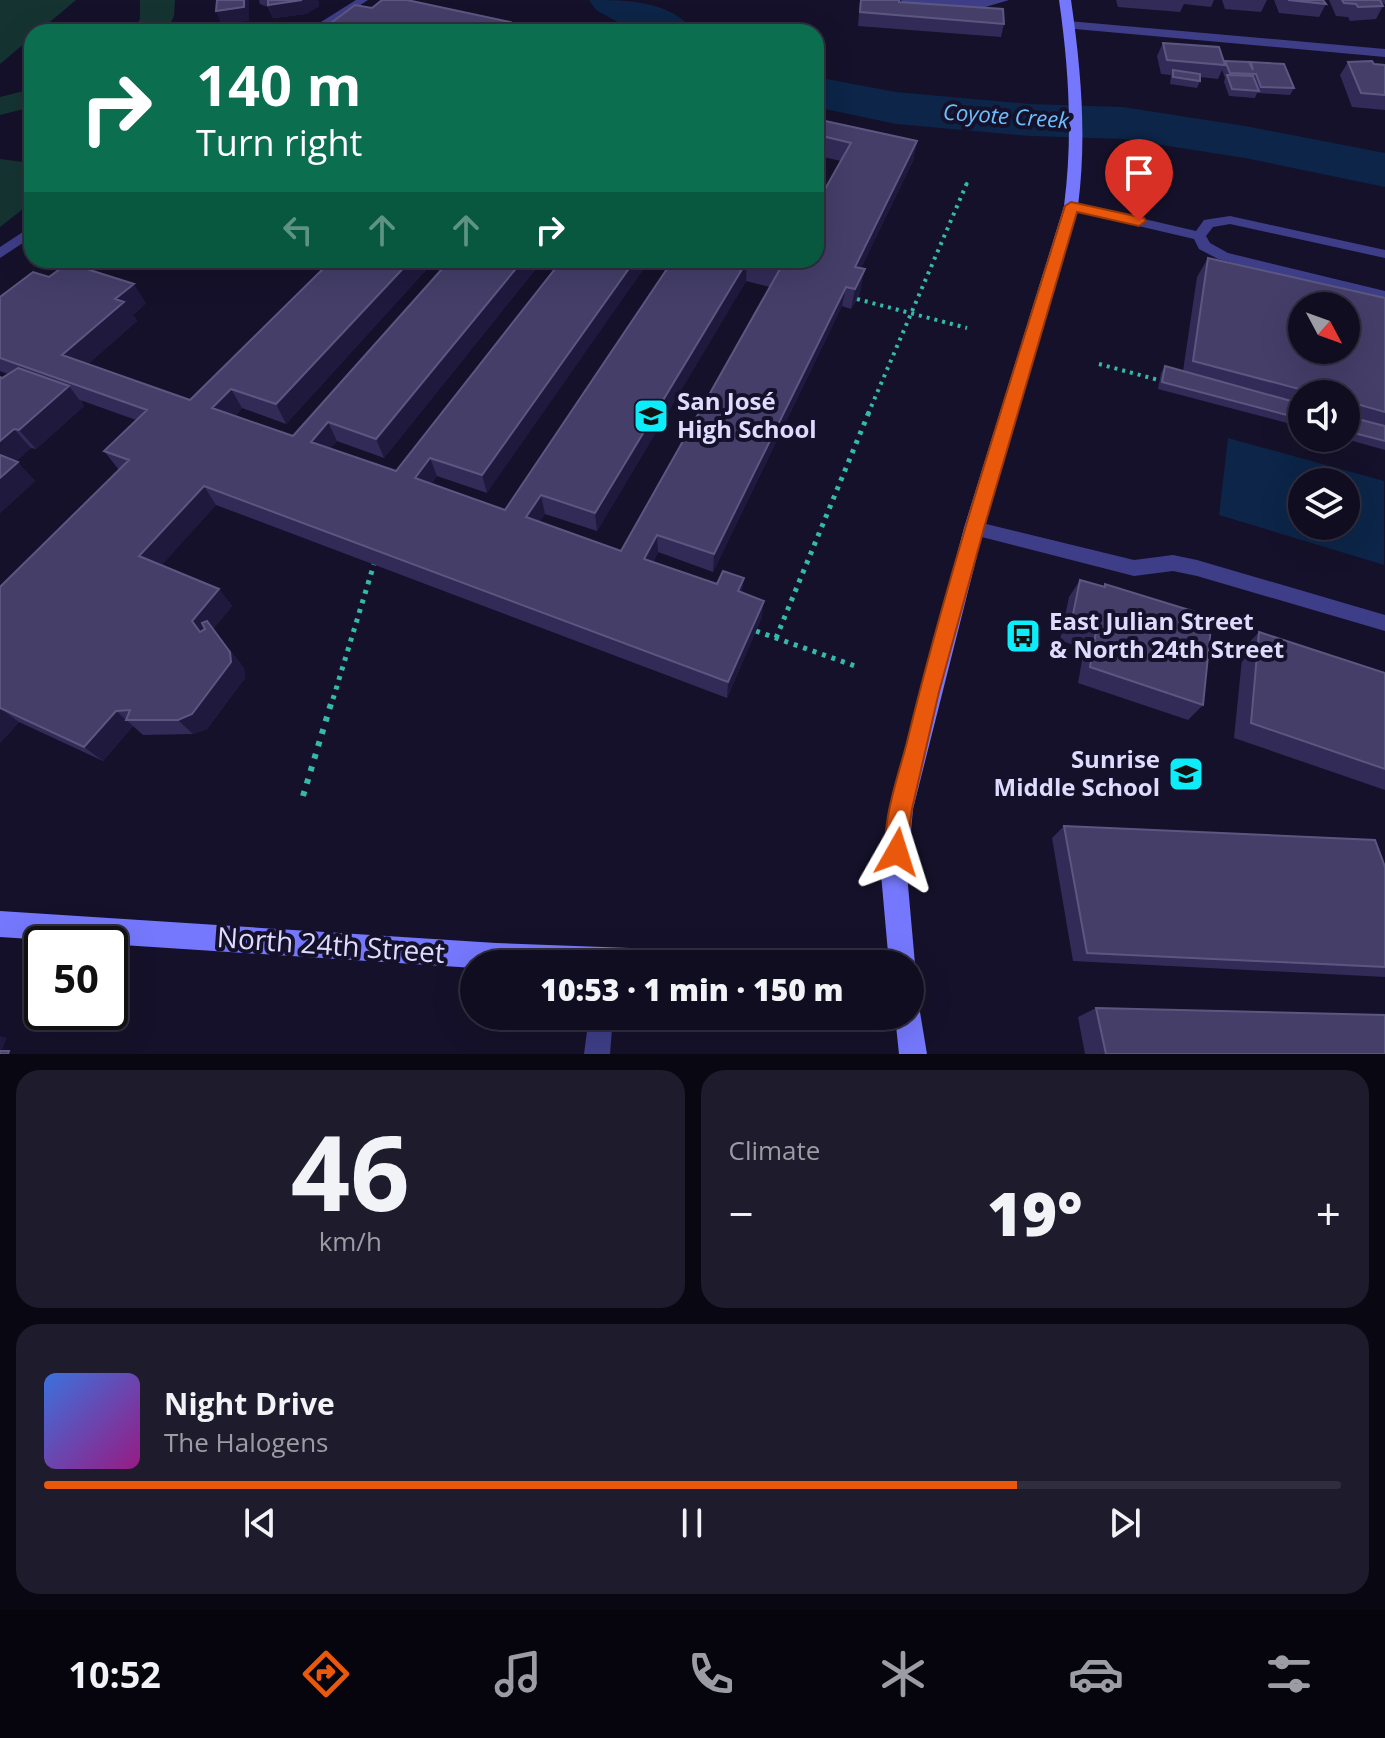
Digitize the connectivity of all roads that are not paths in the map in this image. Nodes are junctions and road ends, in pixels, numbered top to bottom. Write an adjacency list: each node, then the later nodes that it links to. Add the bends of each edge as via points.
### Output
1 (363, 0): 5 (lane)
2 (905, 0): 3 (lane, via 982,5)
3 (1004, 0)
4 (1065, 0): 6 (main road)
5 (324, 24)
6 (1068, 25): 7 (street); 8 (main road, via 1076,179)
7 (1385, 53)
8 (1071, 206): 10 (lane); 14 (main road)
9 (24, 236): 11 (lane)
10 (1199, 236): 12 (lane, via 1209,223 1230,220); 13 (lane, via 1204,246 1223,256)
11 (0, 254)
12 (1385, 254)
13 (1385, 296)
14 (974, 528): 15 (lane, via 1134,568 1173,563 1197,568); 17 (main road, via 901,809 894,874)
15 (1385, 623)
16 (0, 924): 18 (main road, North 24th Street)
17 (901, 950)
18 (460, 953)
19 (600, 1030): 21 (lane)
20 (910, 1030): 22 (main road)
21 (597, 1054)
22 (913, 1054)

